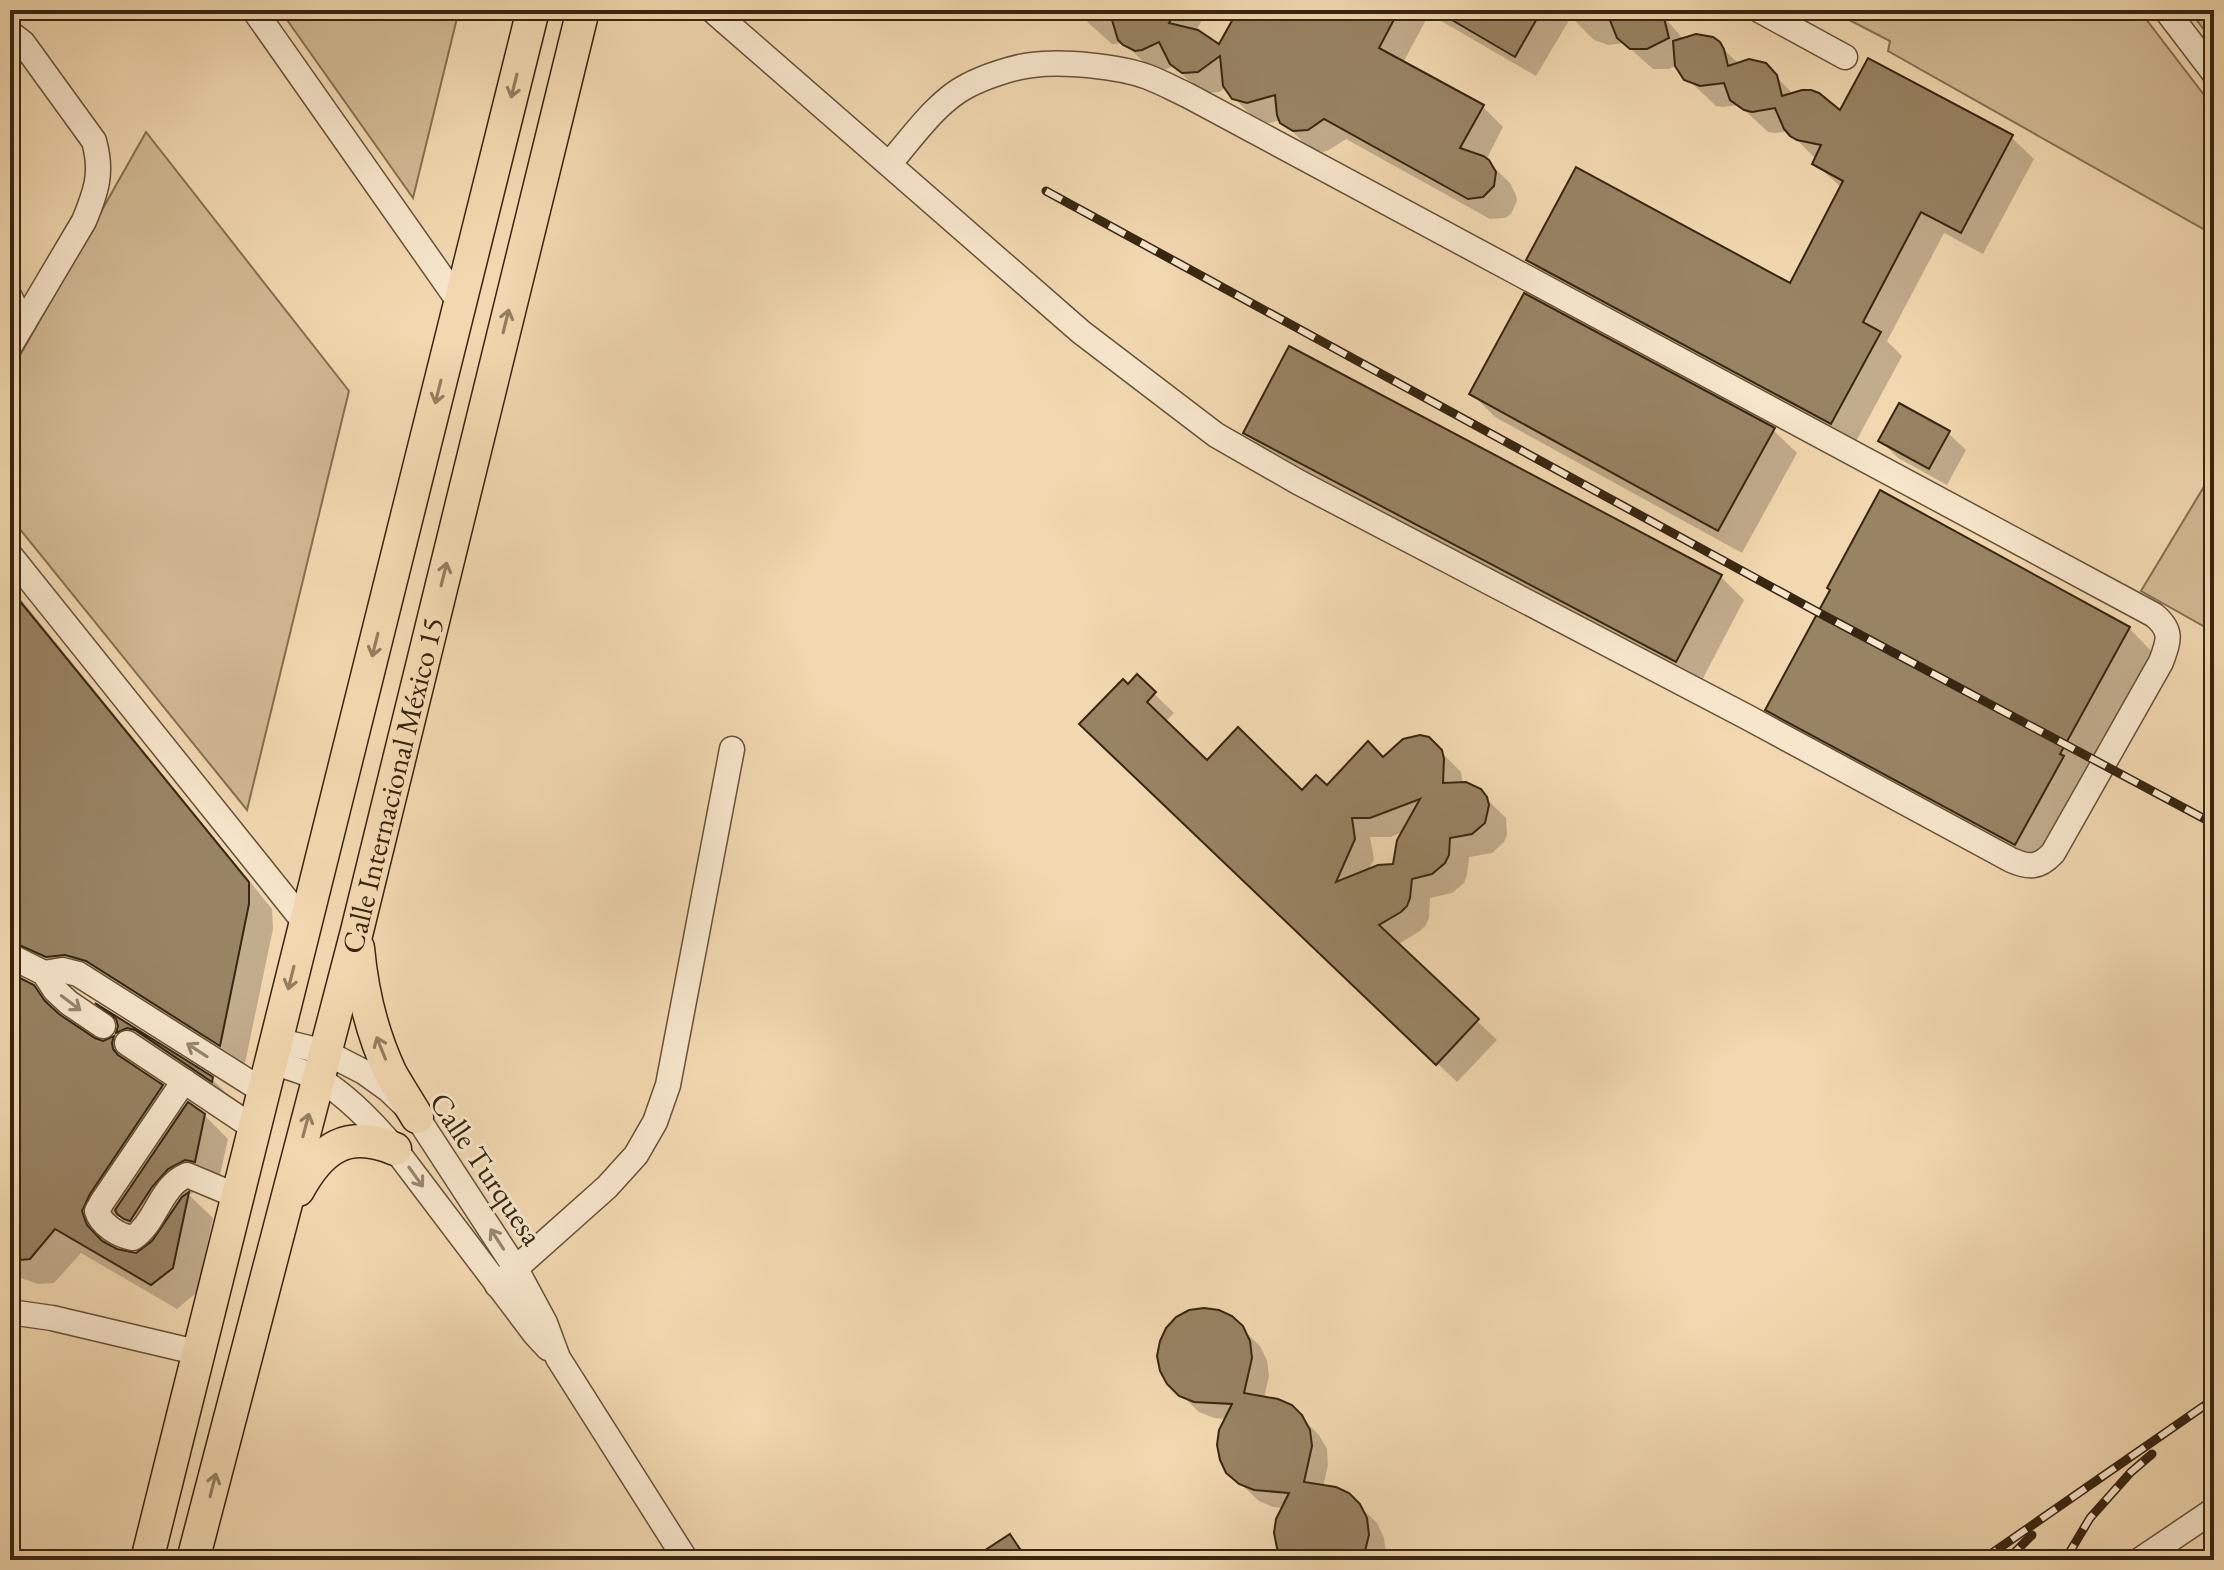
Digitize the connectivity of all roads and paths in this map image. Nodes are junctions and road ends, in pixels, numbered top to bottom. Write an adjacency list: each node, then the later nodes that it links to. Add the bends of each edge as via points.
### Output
1 (254, 10): 12 (street)
2 (533, 10): 12 (main road, Calle Internacional México 15, one-way to 12)
3 (583, 10): 18 (main road, Calle Internacional México 15, one-way to 3)
4 (712, 10): 10 (street)
5 (1759, 10): 8 (street)
6 (2166, 10): 9 (street)
7 (10, 33): 13 (street, via 23,43 94,141 99,159 93,201 84,221)
8 (1845, 57)
9 (2214, 73)
10 (889, 164): 10 (street, via 940,106 994,75 1031,65 1060,65 1148,77 2154,615 2165,624 2168,636 2161,662 2053,853 2044,862 2023,865 1216,435 1081,332)
11 (10, 297): 13 (street)
12 (460, 303): 17 (main road, Calle Internacional México 15, one-way to 17)
13 (23, 324): 14 (street)
14 (10, 346)
15 (10, 555): 17 (street)
16 (732, 749): 31 (street, via 668,1085 655,1122 636,1155 607,1187)
17 (305, 923): 23 (main road, Calle Internacional México 15, one-way to 23)
18 (357, 931): 24 (main road, Calle Internacional México 15); 26 (main road, one-way to 18, via 391,1074 373,1029)
19 (10, 956): 20 (street)
20 (44, 973): 21 (street, one-way to 21, via 69,1003); 23 (street, Calle Turquesa, one-way to 20, via 78,974)
21 (103, 1026)
22 (127, 1043): 25 (street)
23 (270, 1064): 24 (street, Calle Turquesa); 27 (main road, Calle Internacional México 15)
24 (322, 1066): 26 (street, Calle Turquesa, via 364,1072); 28 (street, Calle Turquesa); 30 (main road, Calle Internacional México 15, one-way to 24)
25 (184, 1081): 27 (street); 29 (street, via 102,1202 98,1217 133,1238 171,1187 187,1175)
26 (417, 1117): 31 (street, Calle Turquesa, one-way to 26)
27 (254, 1128): 29 (main road, Calle Internacional México 15)
28 (395, 1149): 30 (main road, via 357,1140 335,1146 304,1179); 32 (street, Calle Turquesa, one-way to 32)
29 (237, 1196): 34 (main road, Calle Internacional México 15)
30 (277, 1233): 38 (main road, Calle Internacional México 15, one-way to 30)
31 (516, 1269): 32 (street); 35 (street, Calle Turquesa)
32 (497, 1285): 35 (street, Calle Turquesa)
33 (10, 1312): 34 (street)
34 (200, 1353): 37 (main road, Calle Internacional México 15)
35 (558, 1358): 39 (street, Calle Turquesa)
36 (2214, 1510): 40 (street)
37 (147, 1560)
38 (193, 1560)
39 (686, 1560)
40 (2140, 1560)

